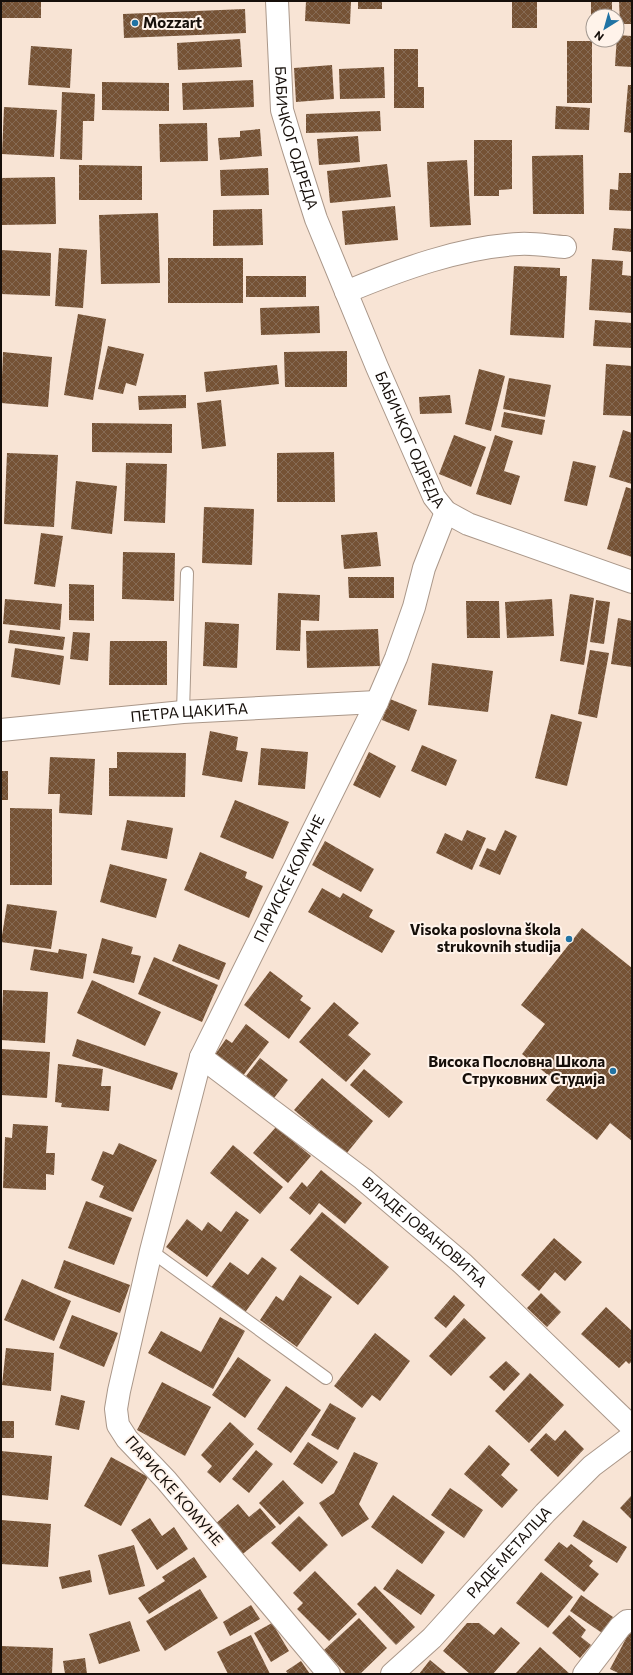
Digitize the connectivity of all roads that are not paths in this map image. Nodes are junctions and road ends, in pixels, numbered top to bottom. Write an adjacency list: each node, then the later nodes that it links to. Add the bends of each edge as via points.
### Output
1 (277, 1): 3 (street, БАБИЧКОГ ОДРЕДА, via 282,110 316,219)
2 (565, 247): 3 (street, via 520,243 478,250 405,268)
3 (346, 292): 4 (street, БАБИЧКОГ ОДРЕДА, via 434,497)
4 (446, 512): 6 (street, БАБИЧКОГ ОДРЕДА, via 468,524); 7 (street, ПАРИСКЕ КОМУНЕ, via 424,568 414,607 396,658)
5 (187, 573): 8 (lane)
6 (632, 582)
7 (377, 702): 8 (street, ПЕТРА ЦАКИЋА); 10 (street, ПАРИСКЕ КОМУНЕ)
8 (184, 712): 9 (street, ПЕТРА ЦАКИЋА)
9 (1, 730)
10 (201, 1057): 11 (street, ПАРИСКЕ КОМУНЕ); 13 (street, ВЛАДЕ ЈОВАНОВИЋА, via 363,1179 463,1264)
11 (151, 1251): 12 (lane); 16 (street, ПАРИСКЕ КОМУНЕ, via 119,1391 116,1409 118,1426)
12 (326, 1378)
13 (632, 1427)
14 (632, 1436): 17 (street, РАДЕ МЕТАЛЦА, via 592,1466 550,1508 432,1638)
15 (632, 1621): 18 (street, via 627,1621 620,1627)
16 (329, 1674)
17 (392, 1674)
18 (584, 1674)

